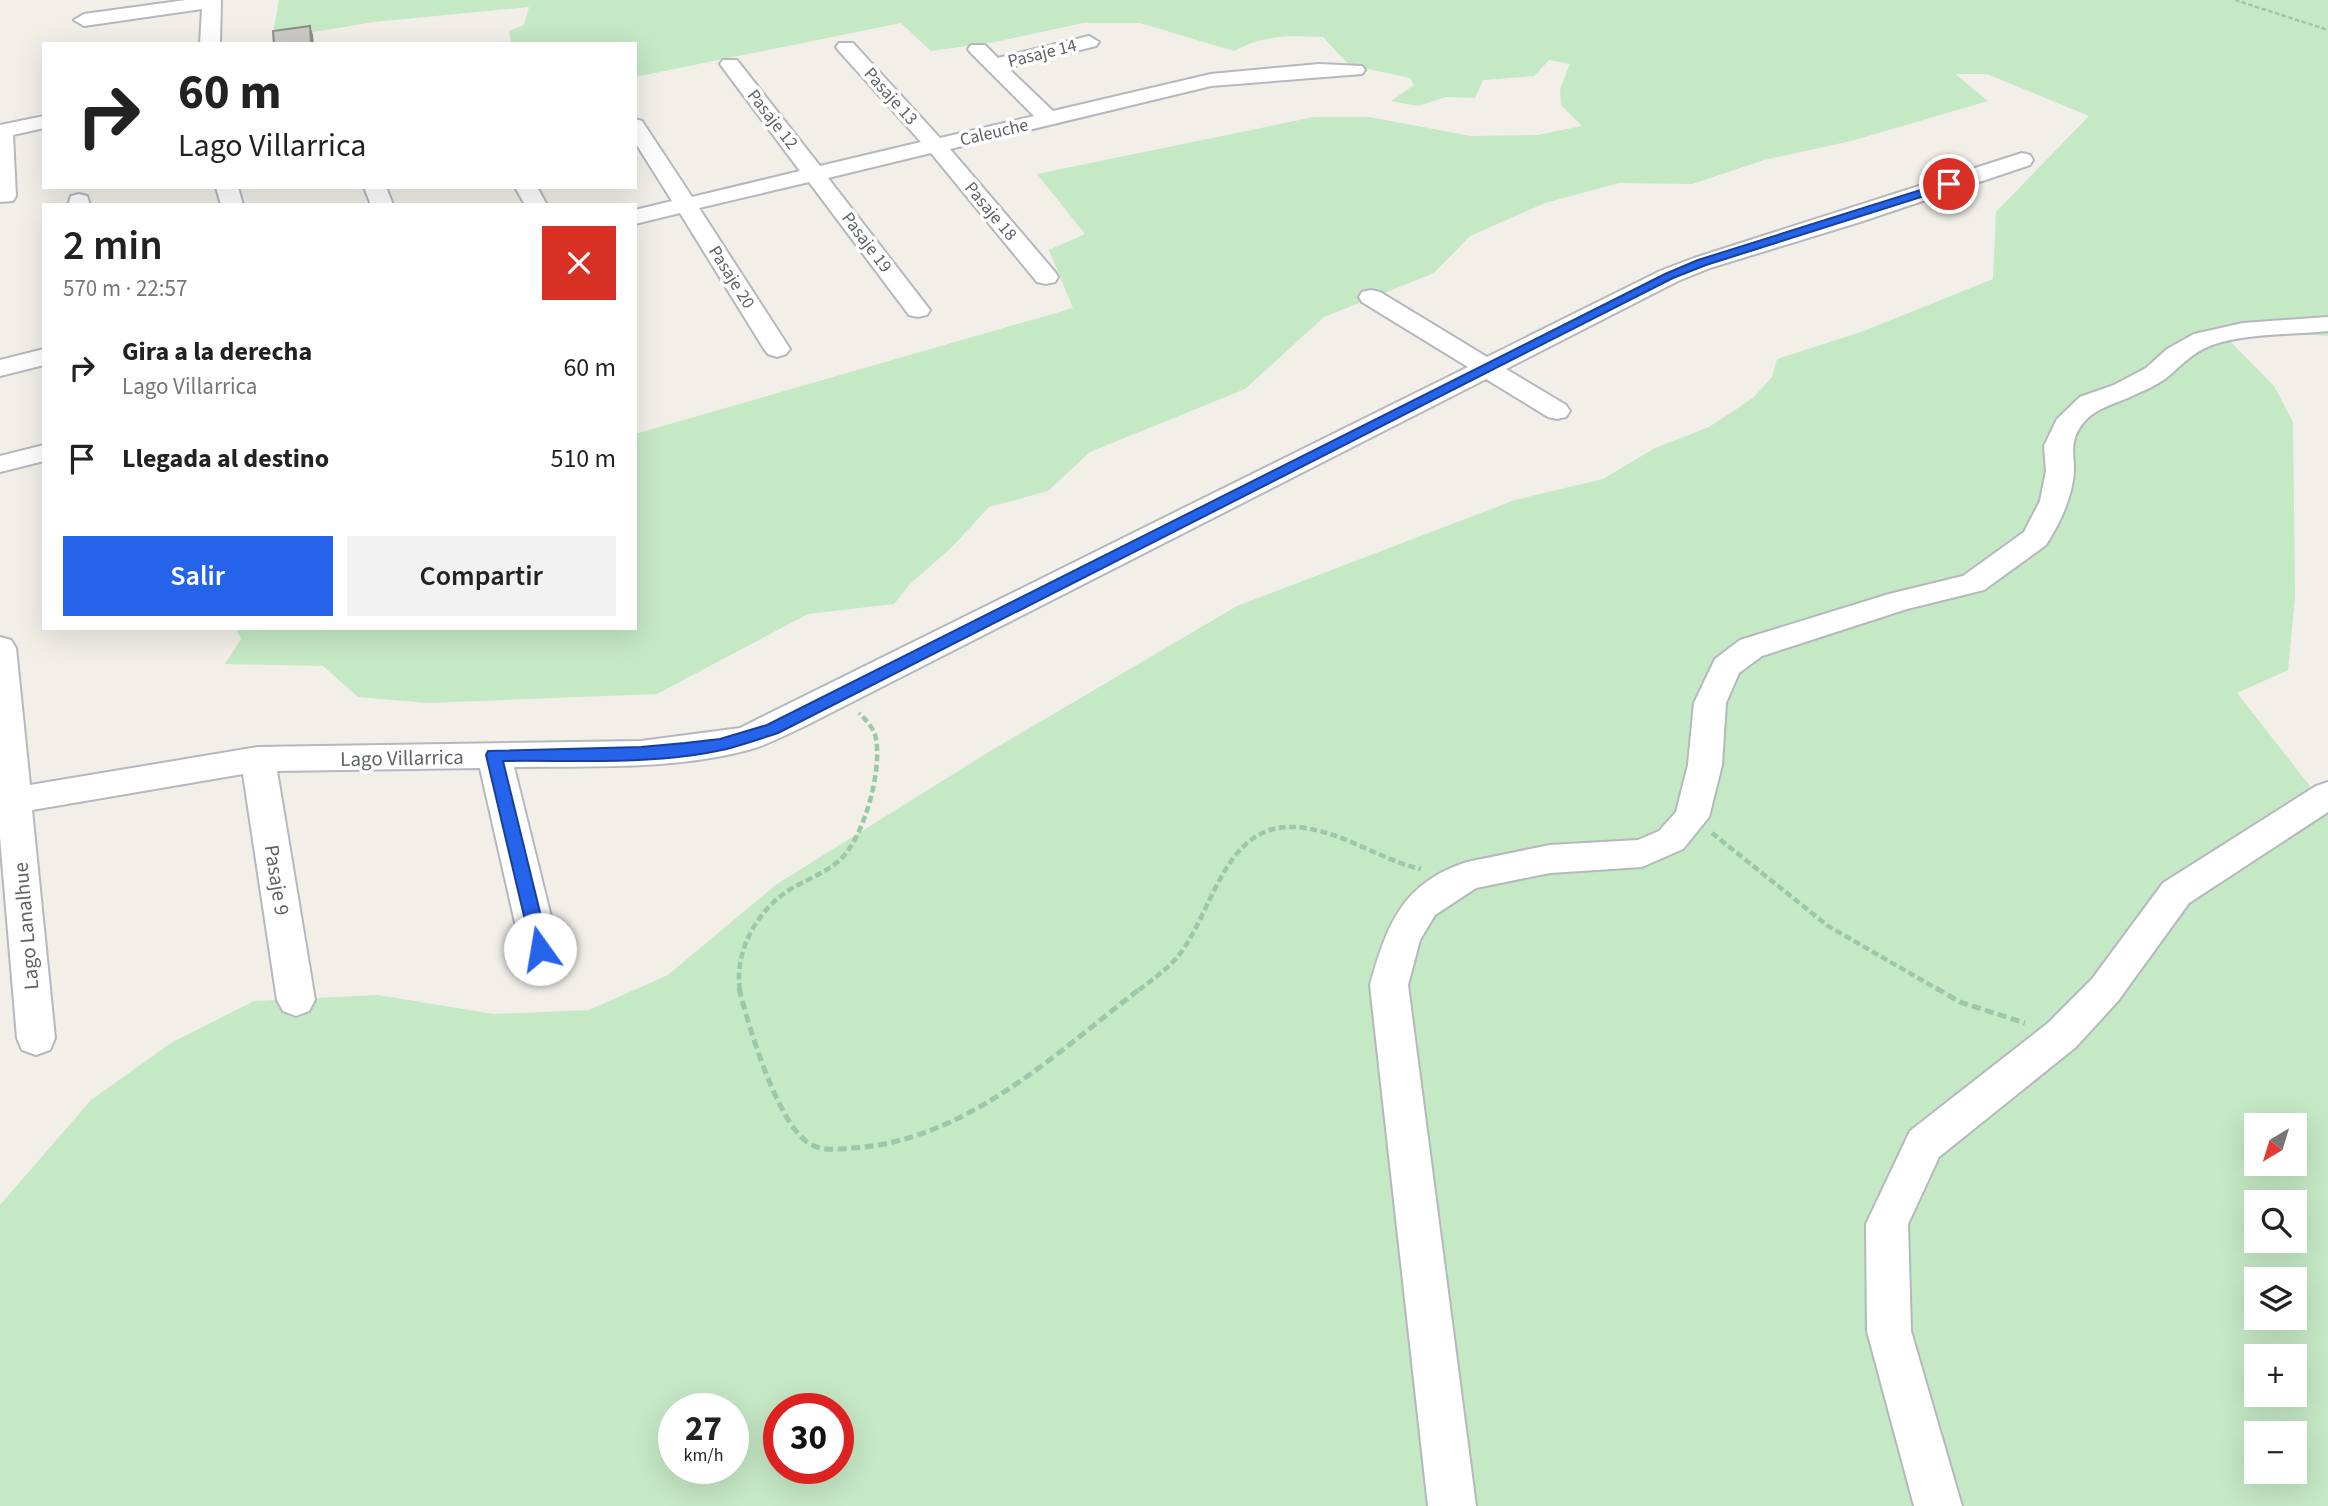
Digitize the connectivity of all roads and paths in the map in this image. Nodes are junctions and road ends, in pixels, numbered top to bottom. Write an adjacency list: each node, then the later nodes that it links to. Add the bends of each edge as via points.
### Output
1 (86, 0): 4 (street)
2 (2235, 0): 5 (path)
3 (212, 1): 4 (street); 8 (street)
4 (83, 20): 7 (street)
5 (2328, 30)
6 (1089, 41): 12 (street, Pasaje 14)
7 (81, 42)
8 (210, 42)
9 (846, 47): 18 (street, Pasaje 13)
10 (978, 49): 12 (street, Pasaje 14)
11 (730, 64): 20 (street, Pasaje 12)
12 (994, 65): 14 (street, Pasaje 14)
13 (1355, 70): 14 (street, Caleuche, via 1211,80)
14 (1049, 119): 18 (street, Caleuche)
15 (42, 122): 17 (street)
16 (637, 128): 22 (street, Pasaje 20)
17 (1, 131): 21 (street)
18 (936, 146): 20 (street, Caleuche); 24 (street, Pasaje 18)
19 (2022, 160): 31 (street, Lago Villarrica, via 1702,263)
20 (816, 174): 22 (street, Caleuche); 26 (street, Pasaje 19)
21 (5, 196)
22 (687, 205): 23 (street, Caleuche); 28 (street, Pasaje 20)
23 (637, 217)
24 (1046, 277)
25 (1371, 298): 31 (street)
26 (918, 310)
27 (2328, 324): 41 (street, via 2203,339 2176,354 2155,374 2089,403 2067,425 2058,446 2060,471 2054,500 2036,538 1973,583 1751,648 1726,667 1710,703 1705,765)
28 (777, 349)
29 (42, 358): 30 (street)
30 (0, 368)
31 (1488, 368): 32 (street); 36 (street, Lago Villarrica)
32 (1557, 411)
33 (42, 454): 34 (street)
34 (0, 464)
35 (0, 648): 40 (street, Lago Lanalhue)
36 (836, 697): 37 (street, Lago Villarrica, via 772,729 721,745 641,753); 42 (path, via 856,709 873,728 874,780 862,823 846,853 765,907 737,971 750,1028 792,1128 818,1148 861,1150 896,1145 937,1129 1006,1090 1180,955 1228,867 1250,839 1265,831 1312,828 1380,859)
37 (494, 755): 38 (street, Lago Villarrica); 43 (street)
38 (258, 760): 40 (street, Lago Villarrica); 44 (street, Pasaje 9)
39 (2328, 795): 45 (street, via 2176,893 2105,990)
40 (8, 802): 46 (street, Lago Lanalhue)
41 (1692, 817): 42 (street, via 1671,840 1642,853 1550,859); 45 (path, via 1828,926 1903,971 1960,1002)
42 (1467, 876): 47 (street, via 1422,905 1402,937 1389,985)
43 (540, 949)
44 (296, 1000)
45 (2062, 1035): 48 (street, via 1924,1144 1887,1224 1889,1331)
46 (36, 1038)
47 (1452, 1506)
48 (1938, 1506)

